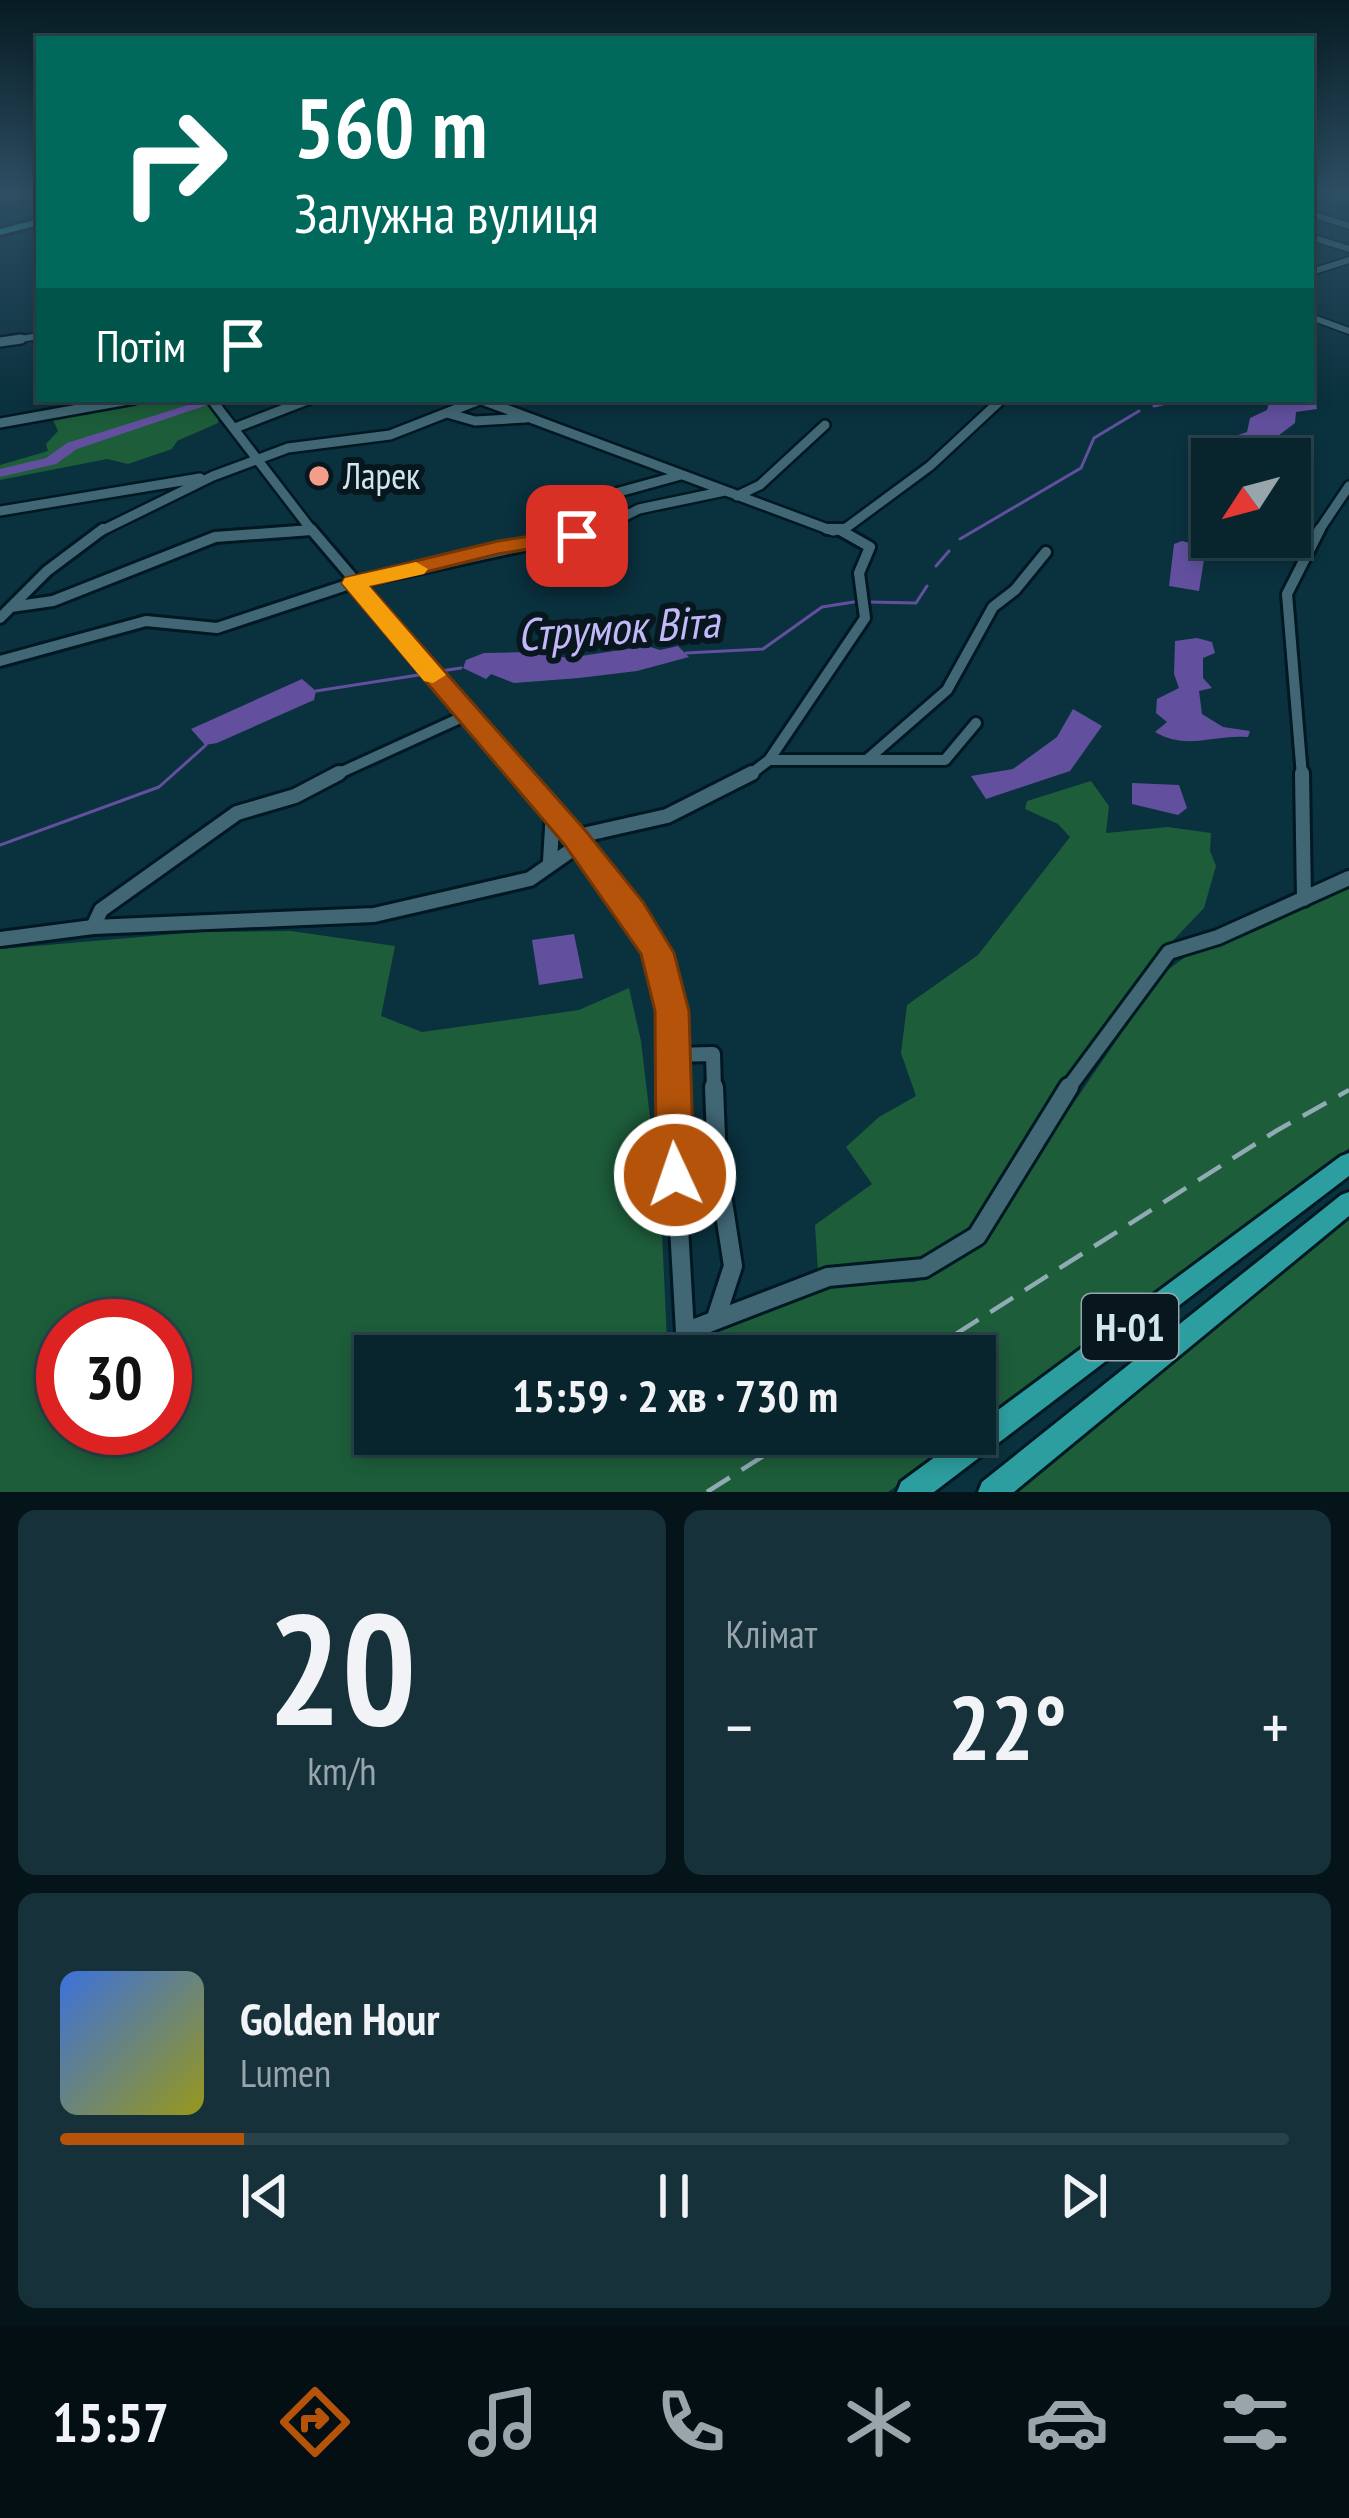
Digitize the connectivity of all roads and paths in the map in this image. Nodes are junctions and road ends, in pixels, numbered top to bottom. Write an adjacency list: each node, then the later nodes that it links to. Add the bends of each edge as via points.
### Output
1 (1344, 262): 2 (street)
2 (1314, 271)
3 (1314, 318): 4 (street)
4 (1349, 331)
5 (36, 336): 6 (street)
6 (0, 342)
7 (117, 402): 15 (street)
8 (213, 402): 17 (street)
9 (302, 402): 17 (street)
10 (474, 402): 13 (street)
11 (490, 402): 14 (street)
12 (999, 402): 25 (street, via 930,466)
13 (448, 413): 14 (street, via 475,421); 18 (street, via 390,435)
14 (533, 417): 19 (street)
15 (0, 423)
16 (825, 425): 22 (street, via 760,485)
17 (235, 428): 18 (street)
18 (256, 457): 20 (street); 24 (street)
19 (682, 475): 22 (street); 26 (street, via 572,505 560,518)
20 (213, 476): 23 (street); 29 (street, via 104,528)
21 (1349, 486): 39 (street, via 1287,594 1305,805)
22 (731, 493): 25 (street); 26 (street, via 650,506)
23 (0, 511)
24 (311, 530): 28 (street); 29 (street, via 215,537)
25 (840, 530): 34 (street, via 870,547 860,573 865,619)
26 (560, 539): 28 (street)
27 (1046, 552): 33 (street, via 985,618 947,690)
28 (353, 583): 30 (street, via 217,628 146,621); 31 (street)
29 (4, 613)
30 (0, 661)
31 (469, 714): 35 (street); 40 (street, via 295,796 237,813 101,910)
32 (976, 723): 33 (street, via 945,760)
33 (868, 758): 34 (street)
34 (769, 760): 36 (street, via 667,816)
35 (553, 812): 36 (street); 37 (street)
36 (577, 840): 37 (street); 42 (street, via 657,953 672,1011)
37 (550, 861): 40 (street, via 530,879 374,915)
38 (1349, 878): 39 (street)
39 (1304, 898): 45 (street, via 1168,952 1045,1120 977,1236 923,1268 828,1277)
40 (93, 927): 41 (street)
41 (0, 939)
42 (672, 1055): 45 (street, via 713,1054 717,1163 733,1266); 45 (street, via 685,1332)
43 (1349, 1162): 46 (main road, Н-01)
44 (1349, 1202): 47 (main road, Н-01)
45 (716, 1318)
46 (911, 1492)
47 (992, 1492)

